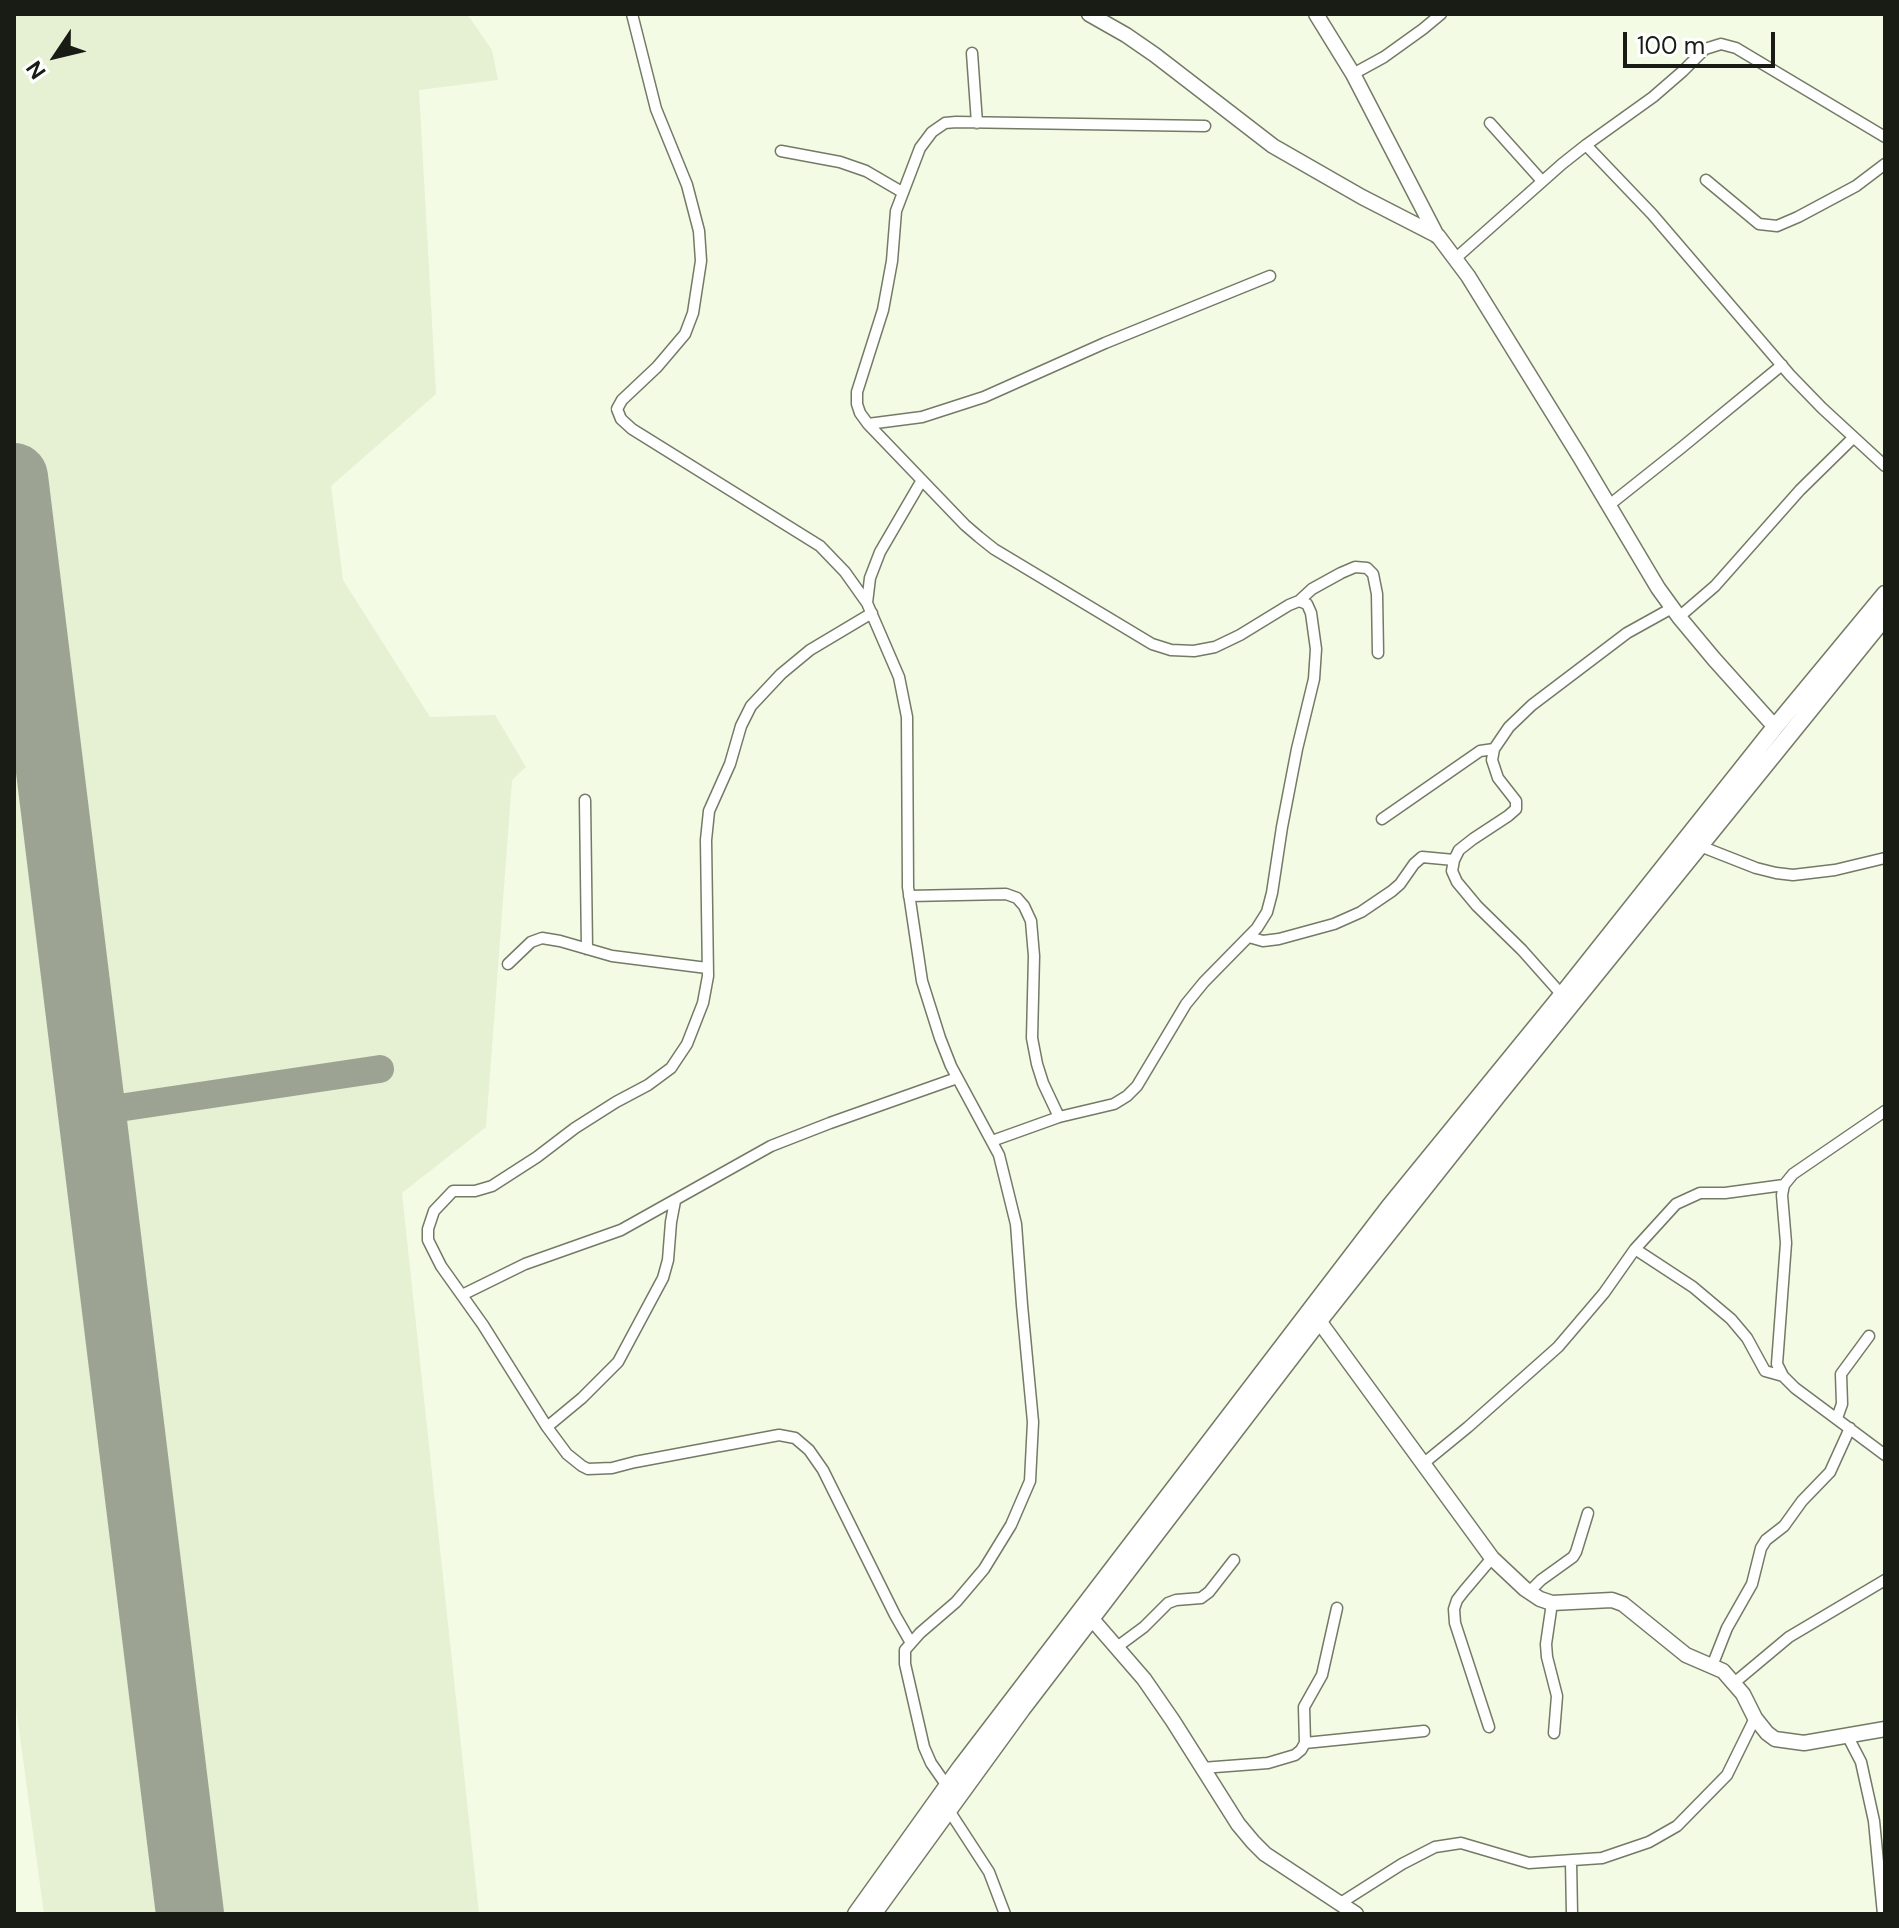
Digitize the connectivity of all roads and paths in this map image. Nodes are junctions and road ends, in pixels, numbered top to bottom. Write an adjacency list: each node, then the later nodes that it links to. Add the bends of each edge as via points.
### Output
1 (632, 14): 28 (street, via 656,109 695,212 701,261 685,334 622,400 617,409 621,419 820,546)
2 (1089, 14): 17 (street, via 1155,55 1273,146)
3 (1316, 14): 6 (street)
4 (1441, 14): 6 (street)
5 (972, 53): 7 (street)
6 (1353, 74): 17 (street)
7 (977, 123): 9 (street); 16 (street, via 945,123 932,132)
8 (1490, 123): 15 (street)
9 (1205, 126)
10 (1885, 137): 11 (street, via 1721,44 1705,49 1653,97)
11 (1586, 145): 15 (street); 20 (street)
12 (781, 151): 16 (street, via 840,162)
13 (1885, 164): 14 (street, via 1856,186 1777,226 1750,219)
14 (1706, 180)
15 (1542, 181): 18 (street)
16 (902, 192): 21 (street, via 883,310 857,392)
17 (1438, 236): 18 (street)
18 (1456, 258): 25 (street)
19 (1270, 276): 21 (street, via 984,397 922,417)
20 (1782, 365): 22 (street); 25 (street)
21 (868, 424): 24 (street)
22 (1853, 438): 23 (street); 29 (street, via 1715,586)
23 (1885, 466)
24 (922, 480): 27 (street, via 994,549 1152,644 1171,650 1215,647); 28 (street, via 880,552 870,578)
25 (1608, 506): 29 (street)
26 (1885, 594): 32 (main road)
27 (1299, 601): 31 (street, via 1341,573 1367,568 1377,594); 40 (street, via 1311,613 1314,679 1272,893 1267,912)
28 (870, 608): 39 (street, via 899,677 907,717); 43 (street, via 781,674 751,706 741,726 709,811)
29 (1676, 612): 32 (street); 33 (street, via 1627,633 1532,705)
30 (1885, 617): 36 (main road)
31 (1378, 653)
32 (1775, 727): 44 (main road)
33 (1494, 749): 35 (street, via 1480,751); 38 (street, via 1494,771 1513,795 1516,809 1459,850)
34 (585, 800): 41 (street)
35 (1382, 819)
36 (1700, 846): 37 (street, via 1756,868 1793,875); 53 (main road)
37 (1885, 858)
38 (1454, 860): 40 (street, via 1422,857 1392,891 1334,924 1279,939); 44 (street, via 1457,882)
39 (909, 896): 45 (street, via 922,981); 47 (street, via 1006,894 1024,906 1034,956 1032,1038 1043,1083)
40 (1249, 937): 47 (street, via 1186,1004 1127,1096)
41 (587, 949): 42 (street, via 542,938); 43 (street)
42 (508, 964)
43 (707, 968): 52 (street, via 703,1003 671,1068 492,1186 453,1191 434,1211 428,1240)
44 (1562, 995): 68 (main road, via 1389,1207)
45 (957, 1078): 48 (street); 50 (street, via 771,1146)
46 (1885, 1111): 49 (street)
47 (1059, 1117): 48 (street)
48 (992, 1141): 69 (street, via 1016,1224 1033,1422 1030,1481 984,1569)
49 (1784, 1185): 51 (street, via 1685,1199); 55 (street, via 1786,1243 1777,1364)
50 (675, 1201): 52 (street, via 621,1230 525,1264); 57 (street, via 663,1278 618,1362)
51 (1635, 1249): 55 (street, via 1731,1319 1765,1371); 60 (street, via 1558,1347)
52 (462, 1295): 57 (street)
53 (1319, 1321): 60 (street); 68 (main road)
54 (1869, 1336): 56 (street, via 1841,1374)
55 (1783, 1376): 56 (street)
56 (1837, 1418): 58 (street)
57 (547, 1427): 69 (street, via 567,1454 588,1469 779,1435 795,1438 823,1470)
58 (1850, 1428): 59 (street); 71 (street, via 1830,1472 1761,1548 1752,1584)
59 (1885, 1455)
60 (1424, 1463): 62 (street)
61 (1588, 1513): 65 (street, via 1573,1557)
62 (1492, 1558): 65 (street); 74 (street, via 1454,1609)
63 (1234, 1560): 70 (street, via 1201,1598 1168,1603)
64 (1885, 1580): 72 (street, via 1782,1642)
65 (1529, 1592): 66 (street)
66 (1552, 1603): 71 (street, via 1623,1604 1686,1655); 77 (street, via 1546,1644 1557,1696)
67 (1337, 1608): 79 (street, via 1325,1665 1304,1707)
68 (1087, 1613): 70 (street); 81 (main road); 82 (main road)
69 (911, 1643): 81 (street, via 905,1664 924,1747)
70 (1117, 1647): 80 (street)
71 (1712, 1666): 72 (street)
72 (1734, 1683): 73 (street)
73 (1755, 1718): 78 (street, via 1775,1739 1804,1743); 83 (street, via 1727,1775 1677,1826 1602,1858)
74 (1489, 1727)
75 (1885, 1729): 78 (street)
76 (1424, 1731): 79 (street)
77 (1554, 1733)
78 (1847, 1735): 90 (street, via 1861,1762 1874,1821)
79 (1305, 1743): 80 (street, via 1281,1760)
80 (1202, 1768): 84 (street, via 1238,1824 1265,1854)
81 (947, 1786): 85 (main road)
82 (948, 1809): 86 (main road); 87 (street, via 989,1872)
83 (1571, 1861): 84 (street, via 1529,1863 1461,1843 1435,1847); 89 (street)
84 (1339, 1904): 88 (street)
85 (856, 1914)
86 (873, 1914)
87 (1005, 1914)
88 (1356, 1914)
89 (1572, 1914)
90 (1883, 1914)

